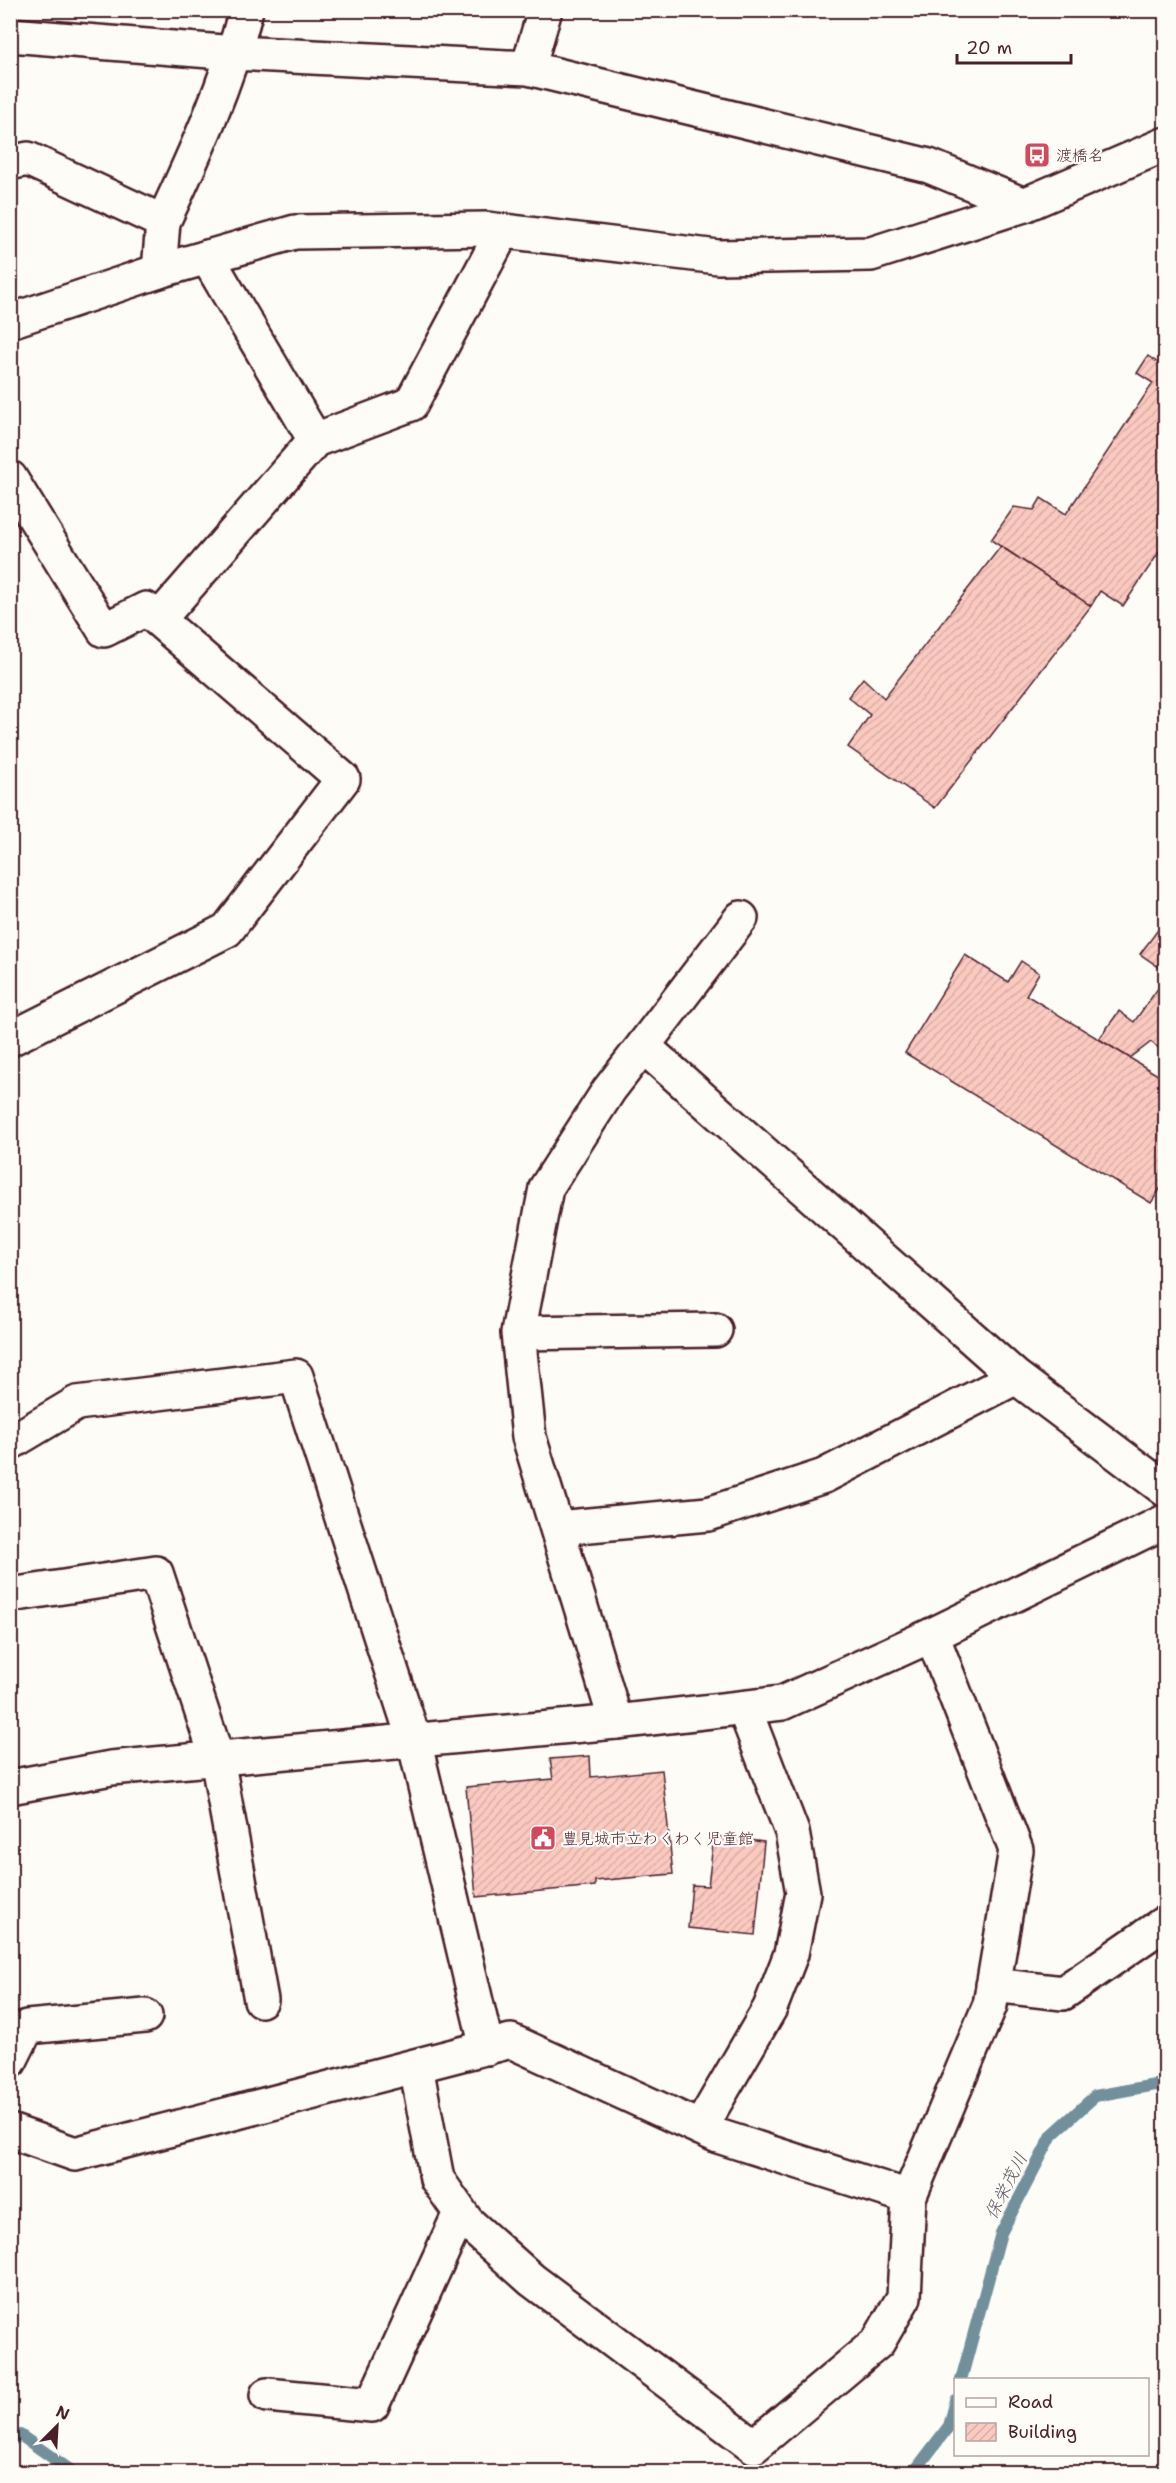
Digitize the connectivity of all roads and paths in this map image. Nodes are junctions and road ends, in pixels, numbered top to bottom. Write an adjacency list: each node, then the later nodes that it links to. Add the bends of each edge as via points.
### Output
1 (246, 10): 4 (street)
2 (545, 10): 5 (street)
3 (10, 35): 4 (street)
4 (235, 53): 5 (street); 9 (street)
5 (528, 68): 8 (street, via 929,166)
6 (1166, 144): 8 (street)
7 (10, 163): 9 (street, via 28,159)
8 (1024, 205): 10 (street, via 871,254 718,257)
9 (163, 222): 12 (street)
10 (503, 231): 11 (street, via 295,232); 14 (street, via 411,404)
11 (207, 257): 12 (street); 14 (street)
12 (159, 271): 13 (street)
13 (10, 321)
14 (315, 440): 16 (street)
15 (10, 478): 16 (street, via 104,630 146,609)
16 (159, 619): 18 (street, via 343,779 227,930)
17 (741, 918): 19 (street)
18 (10, 1039)
19 (643, 1046): 21 (street, via 609,1090 546,1188); 22 (street)
20 (715, 1330): 21 (street)
21 (518, 1333): 26 (street, via 529,1437)
22 (1016, 1377): 24 (street); 26 (street, via 824,1476 708,1514)
23 (10, 1443): 31 (street, via 77,1403 296,1376)
24 (1166, 1490)
25 (1166, 1521): 28 (street)
26 (557, 1528): 30 (street)
27 (10, 1595): 32 (street, via 156,1573)
28 (932, 1635): 29 (street, via 782,1703); 35 (street, via 1016,1850)
29 (744, 1708): 30 (street); 41 (street, via 792,1832 803,1893 791,1954 770,2008)
30 (616, 1722): 31 (street)
31 (414, 1740): 32 (street); 38 (street)
32 (217, 1758): 33 (street, via 111,1768); 36 (street)
33 (10, 1787)
34 (1166, 1922): 35 (street, via 1064,1993)
35 (993, 1985): 43 (street, via 990,2005)
36 (261, 2000)
37 (145, 2016): 39 (street, via 27,2027)
38 (487, 2048): 40 (street); 41 (street, via 511,2041)
39 (10, 2061)
40 (416, 2066): 42 (street, via 75,2154); 44 (street, via 437,2180)
41 (700, 2128): 43 (street)
42 (10, 2132)
43 (909, 2197): 44 (street, via 904,2298 878,2342 753,2446 532,2280)
44 (460, 2212): 45 (street, via 372,2405)
45 (267, 2395)

